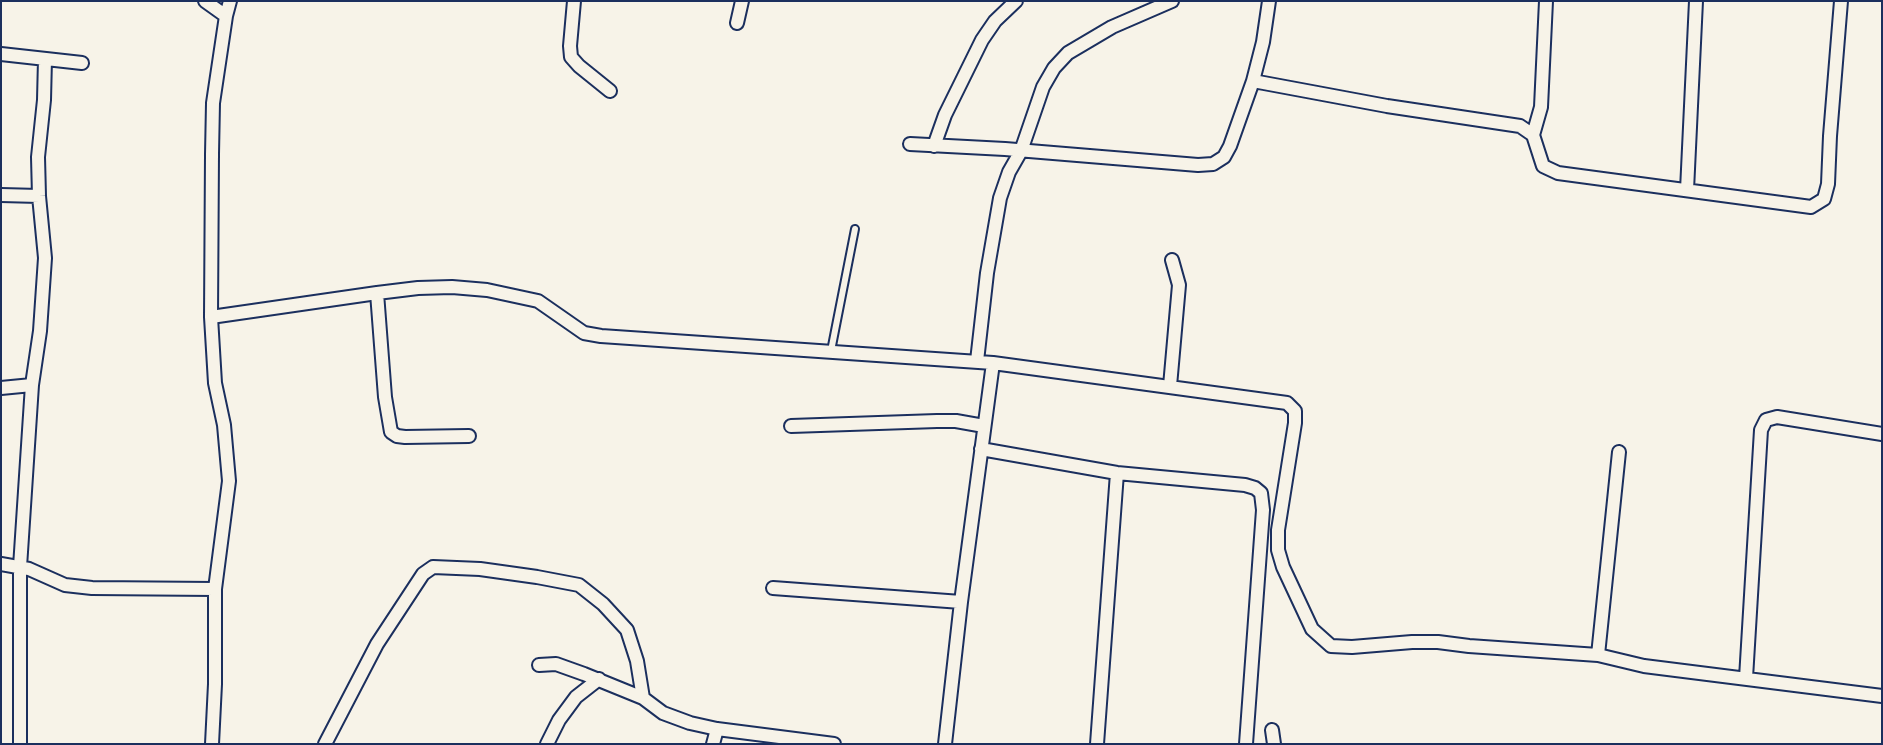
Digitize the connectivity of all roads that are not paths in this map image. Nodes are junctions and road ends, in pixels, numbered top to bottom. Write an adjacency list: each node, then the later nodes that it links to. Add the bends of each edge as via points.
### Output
1 (205, 1): 11 (street)
2 (230, 1): 11 (street)
3 (574, 1): 17 (street, via 571,57)
4 (742, 1): 12 (street)
5 (1016, 1): 20 (street, via 995,21 982,40 945,115)
6 (1172, 1): 21 (street, via 1112,27 1068,53 1043,87)
7 (1269, 1): 16 (street)
8 (1546, 1): 18 (street, via 1541,107)
9 (1696, 1): 22 (street)
10 (1841, 1): 22 (street, via 1828,184 1824,199 1811,207)
11 (226, 16): 28 (street, via 213,103)
12 (737, 23)
13 (1, 54): 14 (street)
14 (45, 59): 15 (street); 24 (street)
15 (82, 63)
16 (1253, 81): 18 (street, via 1520,126); 21 (street, via 1230,146 1224,157 1213,164)
17 (610, 91)
18 (1533, 135): 22 (street, via 1543,166 1558,173)
19 (910, 144): 20 (street)
20 (934, 146): 21 (street)
21 (1021, 151): 30 (street, via 1000,198 988,264)
22 (1687, 190)
23 (1, 195): 24 (street)
24 (38, 196): 32 (street, via 45,258 41,323)
25 (855, 229): 29 (lane)
26 (1172, 260): 33 (street, via 1179,284)
27 (378, 293): 28 (street); 29 (street, via 452,287 488,290 538,301 584,333); 38 (street, via 385,404 391,432 405,437)
28 (211, 317): 45 (street, via 215,383 224,425 229,482)
29 (831, 351): 30 (street)
30 (977, 361): 31 (street)
31 (993, 363): 33 (street); 36 (street)
32 (32, 385): 34 (street); 43 (street)
33 (1170, 386): 47 (street, via 1273,400 1287,403 1295,411 1278,550 1312,629 1331,646 1438,642)
34 (1, 388)
35 (791, 426): 36 (street, via 937,421)
36 (984, 426): 39 (street)
37 (1882, 434): 49 (street, via 1778,417 1766,420 1761,430)
38 (469, 436)
39 (981, 449): 41 (street); 46 (street)
40 (1619, 452): 47 (street)
41 (1117, 473): 63 (street); 64 (street, via 1245,485 1260,493 1263,510)
42 (1, 564): 43 (street)
43 (20, 567): 45 (street, via 65,585); 56 (street)
44 (773, 588): 46 (street)
45 (215, 589): 57 (street)
46 (961, 602): 62 (street)
47 (1598, 654): 49 (street, via 1644,666)
48 (540, 665): 50 (street, via 556,664)
49 (1746, 678): 51 (street)
50 (599, 679): 52 (street); 59 (street, via 576,697 559,720)
51 (1882, 696)
52 (643, 698): 53 (street, via 663,713); 58 (street, via 638,661 627,630 603,604 579,586 480,569 433,567 423,574 377,644)
53 (717, 729): 55 (street); 60 (street)
54 (1272, 730): 65 (street)
55 (795, 741): 61 (street)
56 (20, 744)
57 (212, 744)
58 (325, 744)
59 (548, 744)
60 (713, 744)
61 (834, 744)
62 (945, 744)
63 (1097, 744)
64 (1246, 744)
65 (1274, 744)

